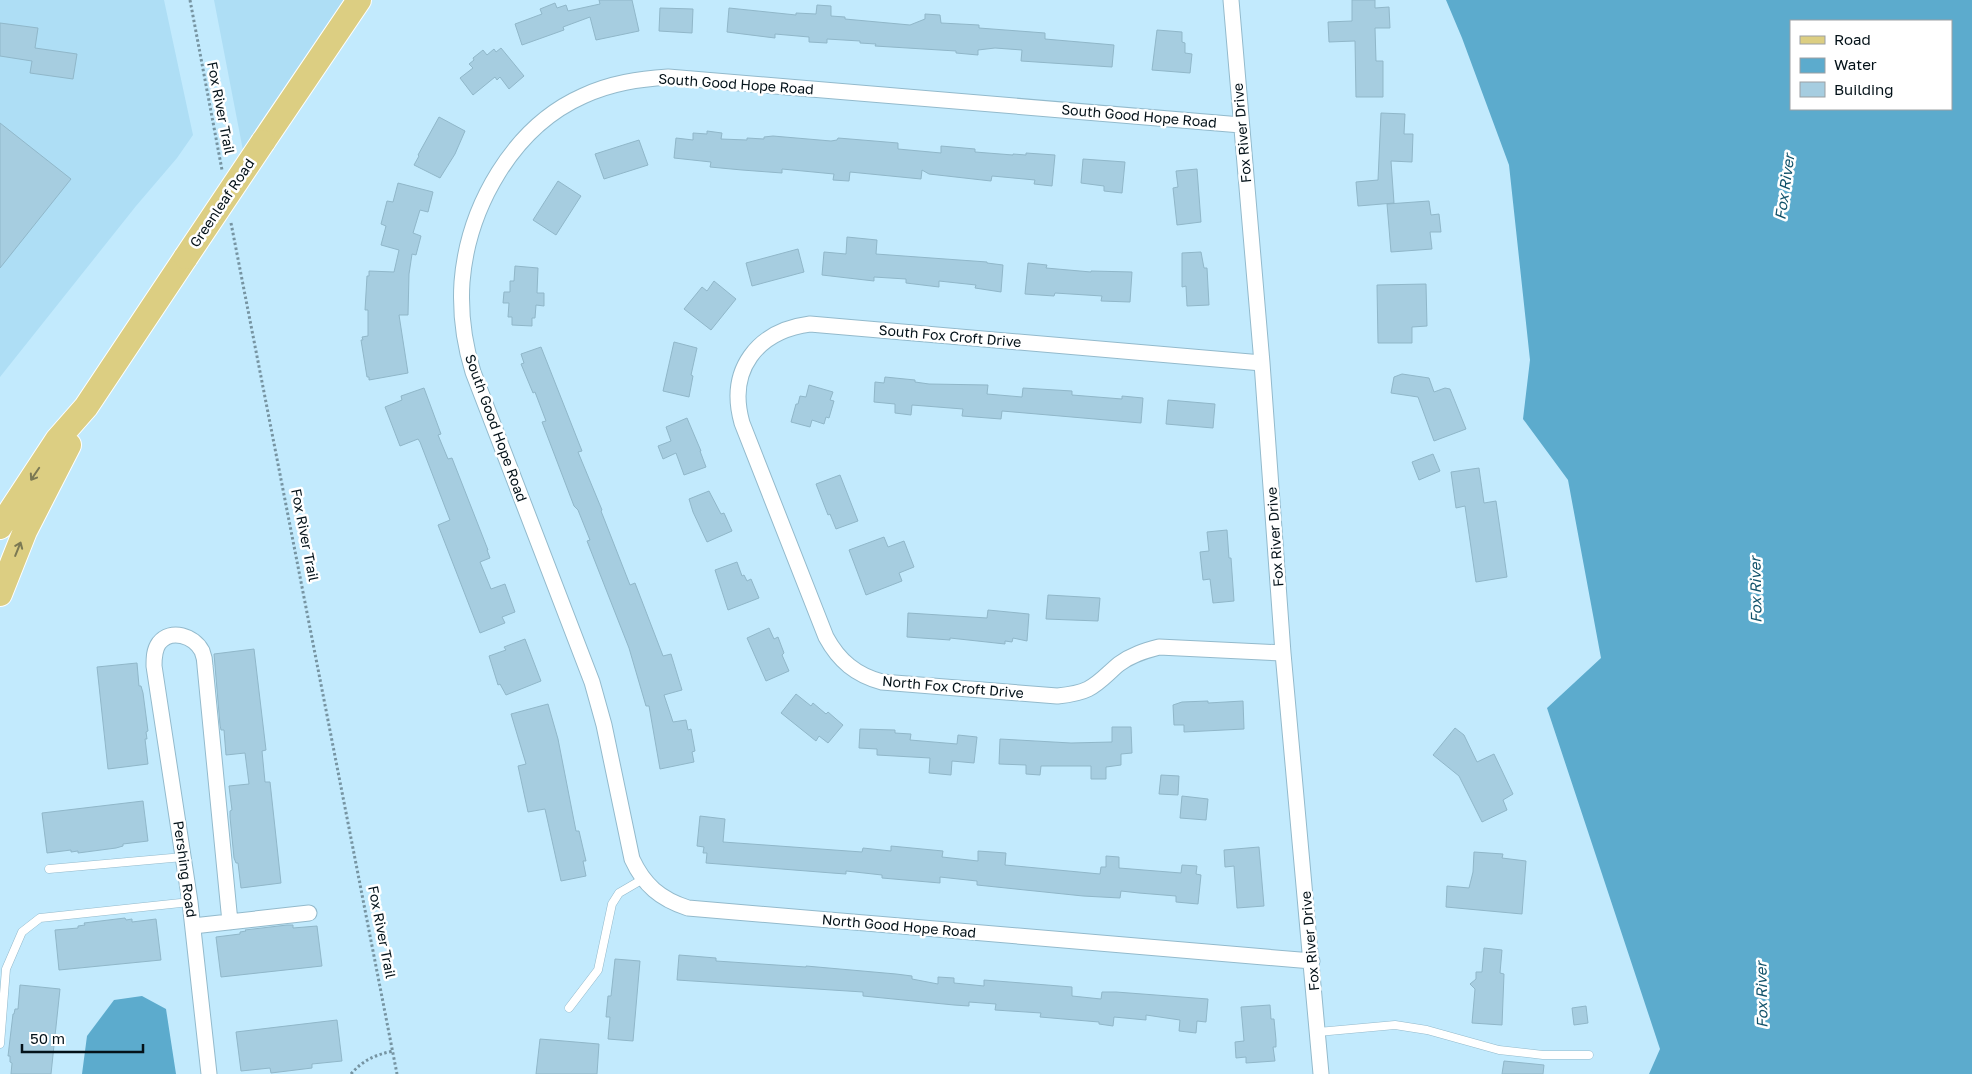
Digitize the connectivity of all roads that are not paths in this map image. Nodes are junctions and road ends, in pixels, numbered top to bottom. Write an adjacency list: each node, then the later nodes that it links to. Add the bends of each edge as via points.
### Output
1 (359, 0): 5 (main road, Greenleaf Road, bridge)
2 (1231, 0): 3 (street, Fox River Drive)
3 (1242, 125): 4 (street, Fox River Drive); 10 (street, South Good Hope Road, via 668,77 611,85 582,96 534,129 500,170 477,217 467,248 462,282 465,340 473,372 589,673)
4 (1262, 363): 6 (street, South Fox Croft Drive, via 810,324 794,326 783,329 758,346 741,376 738,388 740,414); 9 (street, Fox River Drive)
5 (86, 407): 7 (main road, one-way to 7, via 58,440); 8 (main road, one-way to 5)
6 (754, 452): 9 (street, North Fox Croft Drive, via 833,651 845,664 869,678 882,682 1056,696 1086,690 1131,656 1159,647)
7 (0, 527)
8 (0, 594)
9 (1283, 653): 18 (street, Fox River Drive)
10 (607, 736): 13 (street, North Good Hope Road, via 632,858)
11 (183, 857): 12 (lane); 14 (street, Pershing Road); 16 (street, Pershing Road, via 154,666 154,653 159,643 178,634 189,637 203,652)
12 (48, 869)
13 (643, 878): 18 (street, North Good Hope Road, via 658,894 688,908); 19 (lane, via 619,893 612,904 598,970)
14 (190, 902): 17 (street, Pershing Road); 21 (lane, via 40,918 22,932 6,969)
15 (309, 913): 16 (street)
16 (230, 922): 17 (street)
17 (193, 926): 23 (street, Pershing Road)
18 (1312, 961): 20 (street, Fox River Drive)
19 (569, 1008)
20 (1318, 1032): 22 (lane, via 1395,1024 1499,1050); 24 (street, Fox River Drive)
21 (0, 1044)
22 (1589, 1056)
23 (209, 1074)
24 (1321, 1074)

